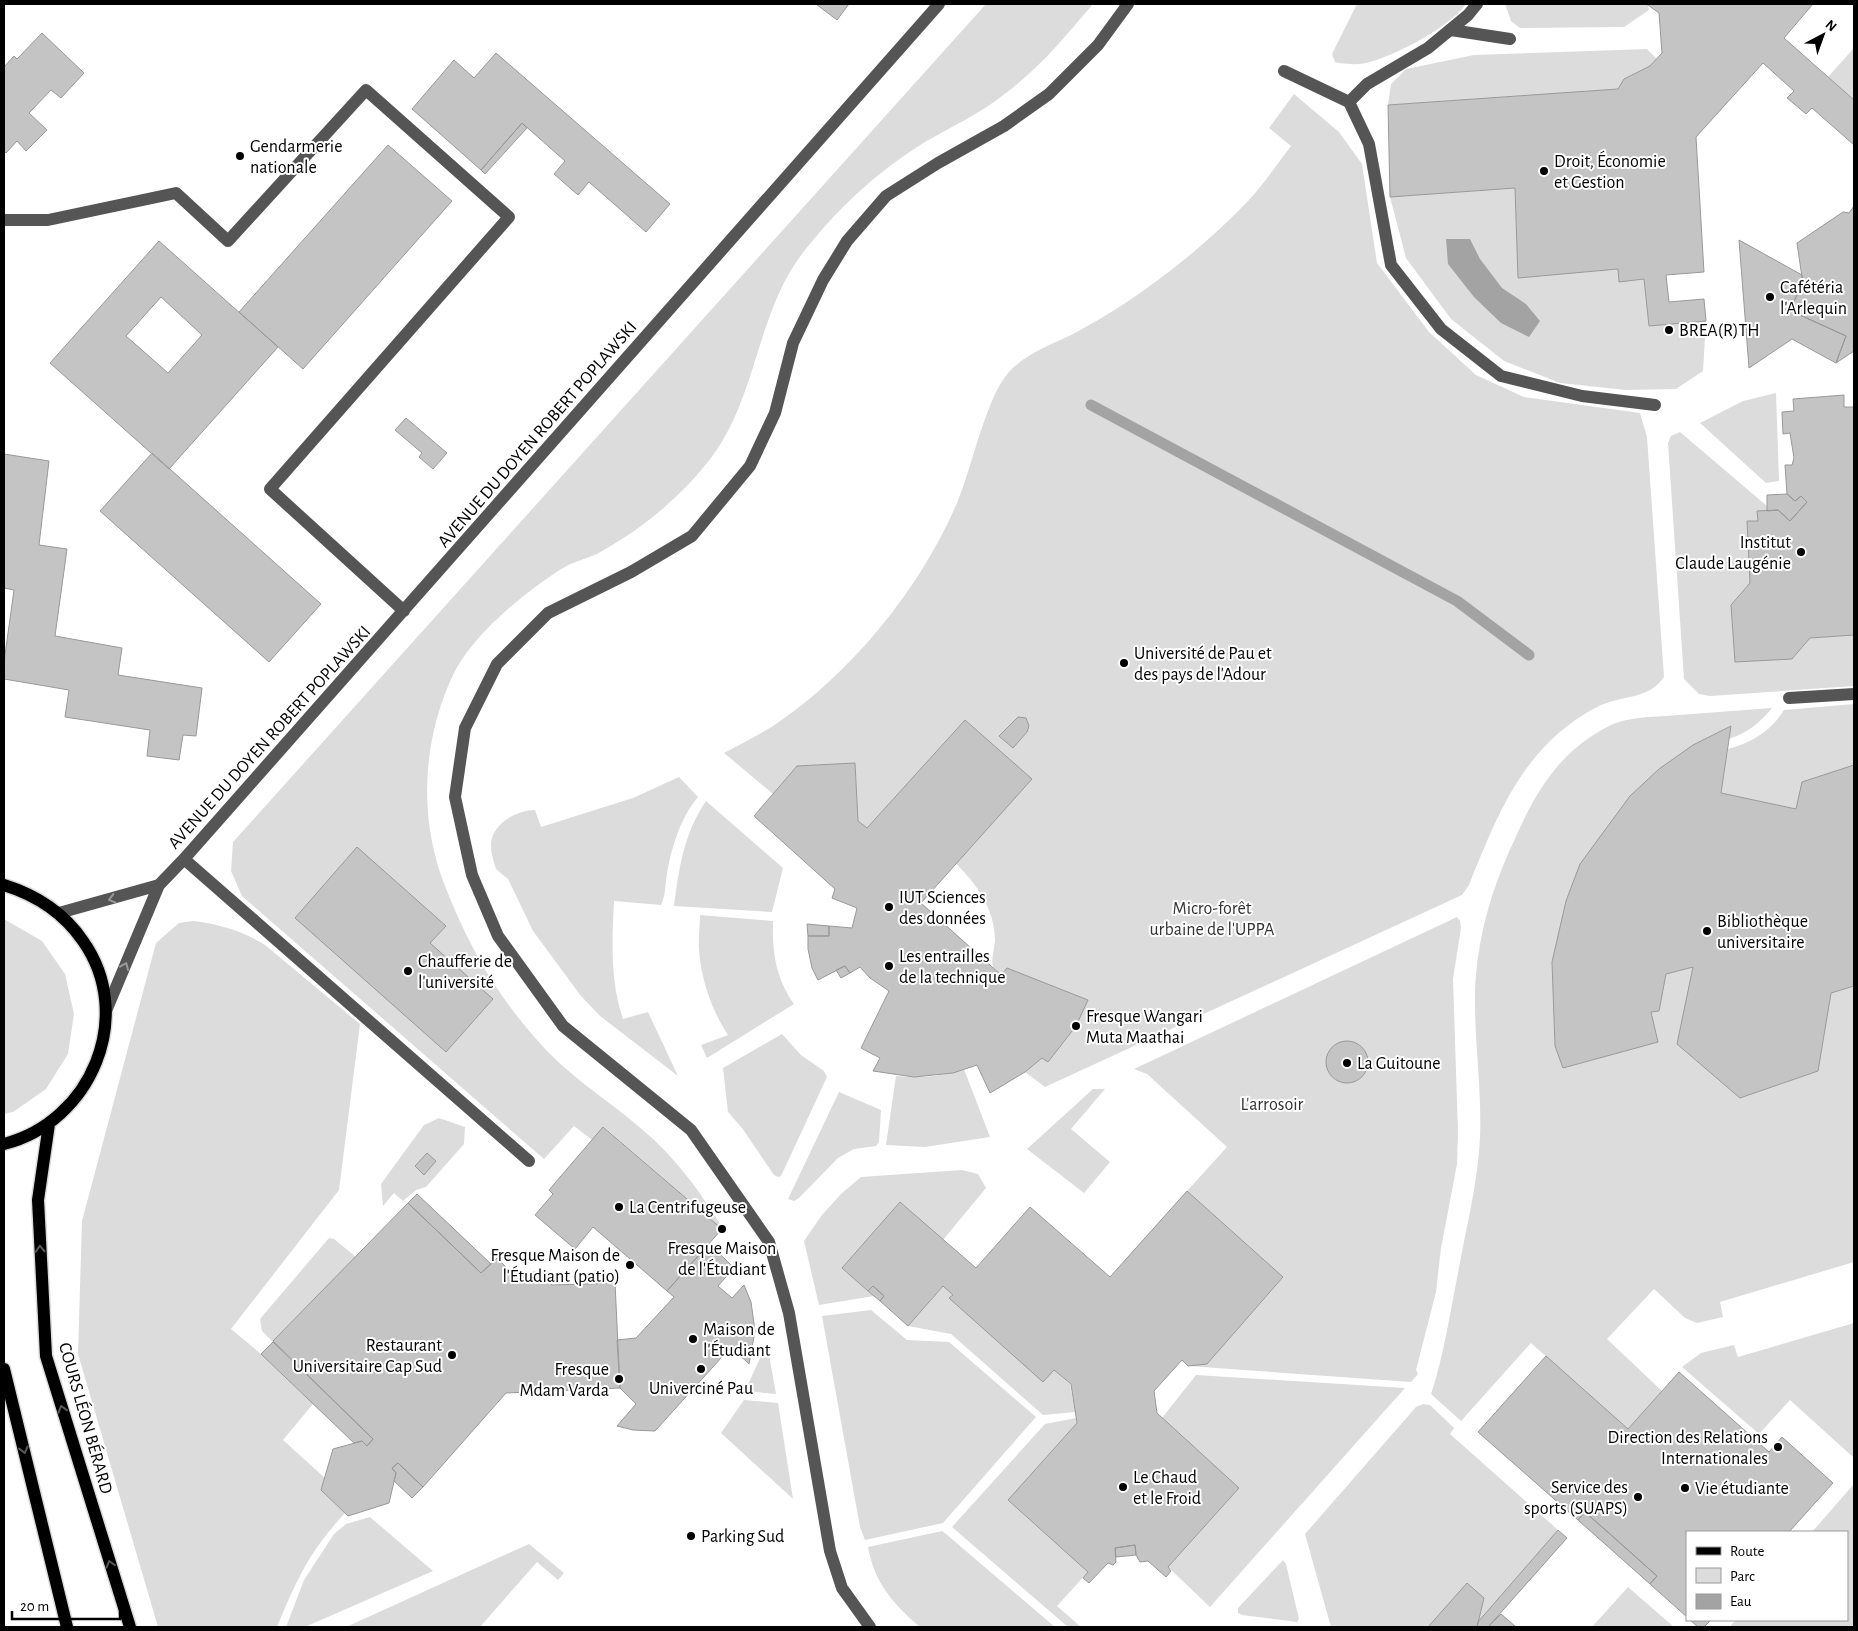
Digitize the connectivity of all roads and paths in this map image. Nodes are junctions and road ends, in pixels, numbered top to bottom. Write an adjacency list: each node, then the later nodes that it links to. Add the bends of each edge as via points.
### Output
1 (939, 4): 10 (street, AVENUE DU DOYEN ROBERT POPLAWSKI)
2 (1128, 4): 24 (street, via 1098,44 1049,94 1004,126 886,196 847,241 823,280 793,344 775,412 750,466 692,536 631,572 548,613 497,664 465,728 454,797 472,875 498,936 563,1026 692,1130 769,1242 789,1313 830,1551 842,1588)
3 (1477, 4): 4 (street)
4 (1451, 30): 5 (street); 7 (street, via 1428,48 1367,84)
5 (1510, 39)
6 (1284, 71): 7 (street)
7 (1349, 102): 9 (street, via 1369,144 1391,265 1441,329 1501,376 1582,396)
8 (4, 220): 10 (street, via 48,220 176,193 228,240 366,90 509,217 270,489)
9 (1656, 405)
10 (404, 611): 13 (street, AVENUE DU DOYEN ROBERT POPLAWSKI)
11 (1854, 694): 12 (street)
12 (1789, 698)
13 (184, 860): 15 (street, AVENUE DU DOYEN ROBERT POPLAWSKI); 20 (street)
14 (4, 884): 16 (main road, via 34,896)
15 (159, 885): 16 (street, AVENUE DU DOYEN ROBERT POPLAWSKI, one-way to 16); 17 (street, AVENUE DU DOYEN ROBERT POPLAWSKI, one-way to 15)
16 (59, 913): 17 (main road, via 84,941 100,974)
17 (106, 1011): 18 (main road, via 100,1054 80,1094)
18 (49, 1124): 19 (main road); 23 (main road, COURS LÉON BÉRARD, one-way to 18, via 46,1356 38,1200)
19 (4, 1144)
20 (529, 1161)
21 (4, 1369): 22 (main road, one-way to 22)
22 (66, 1627)
23 (130, 1627)
24 (870, 1627)

